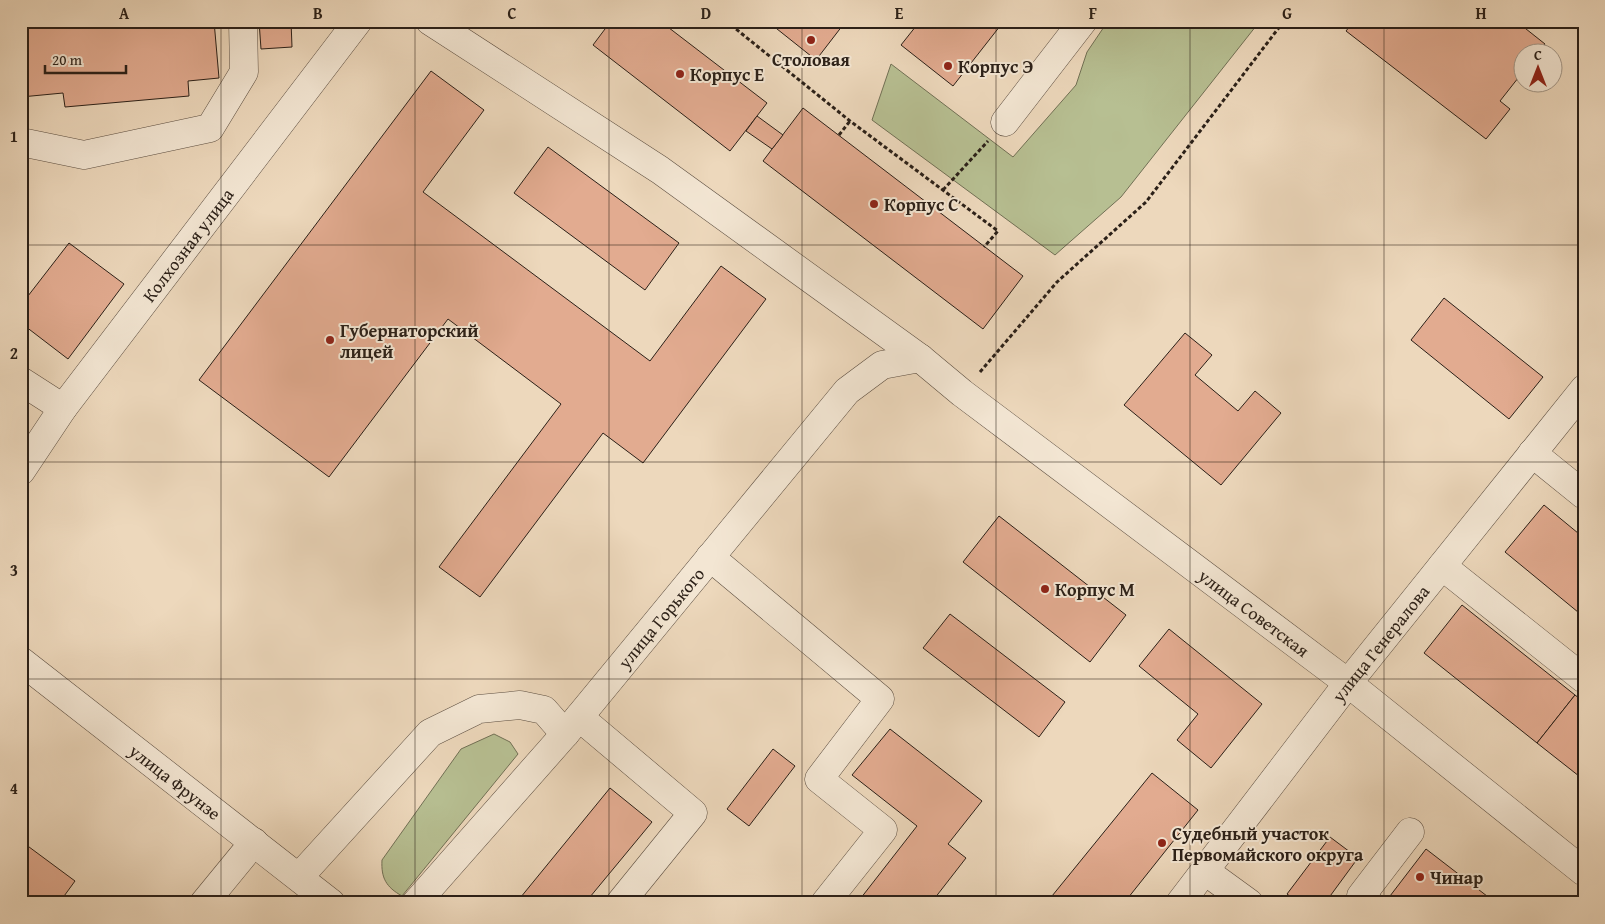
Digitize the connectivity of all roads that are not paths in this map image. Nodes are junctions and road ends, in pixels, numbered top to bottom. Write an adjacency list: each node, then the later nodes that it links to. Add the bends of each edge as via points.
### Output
1 (243, 21): 6 (street, via 244,72 210,128 84,155)
2 (358, 21): 10 (street, Колхозная улица)
3 (430, 21): 7 (street, улица Советская, via 660,170)
4 (1083, 21): 5 (street)
5 (1005, 122)
6 (21, 142)
7 (920, 358): 14 (street, улица Горького, via 882,364 847,391); 18 (street, улица Советская)
8 (21, 381): 10 (street)
9 (1584, 389): 11 (street, улица Генералова)
10 (63, 408): 12 (street, Колхозная улица)
11 (1532, 453): 13 (street); 15 (street, улица Генералова)
12 (21, 470)
13 (1584, 495)
14 (710, 557): 19 (street, улица Горького); 30 (street, via 880,699 819,779 883,830)
15 (1442, 566): 17 (street); 18 (street, улица Генералова)
16 (21, 661): 21 (street, улица Фрунзе)
17 (1584, 679)
18 (1348, 684): 22 (street, улица Генералова); 23 (street, улица Советская)
19 (572, 726): 24 (street, via 544,710 520,705 479,709 430,733); 28 (street, улица Горького); 29 (street, via 693,813)
20 (1410, 832): 25 (street)
21 (254, 842): 24 (street, улица Фрунзе); 26 (street)
22 (1205, 871): 31 (street, улица Генералова); 32 (street)
23 (1584, 872)
24 (299, 877): 27 (street, улица Фрунзе)
25 (1362, 901)
26 (204, 903)
27 (331, 903)
28 (416, 903)
29 (620, 903)
30 (824, 903)
31 (1180, 903)
32 (1249, 903)

